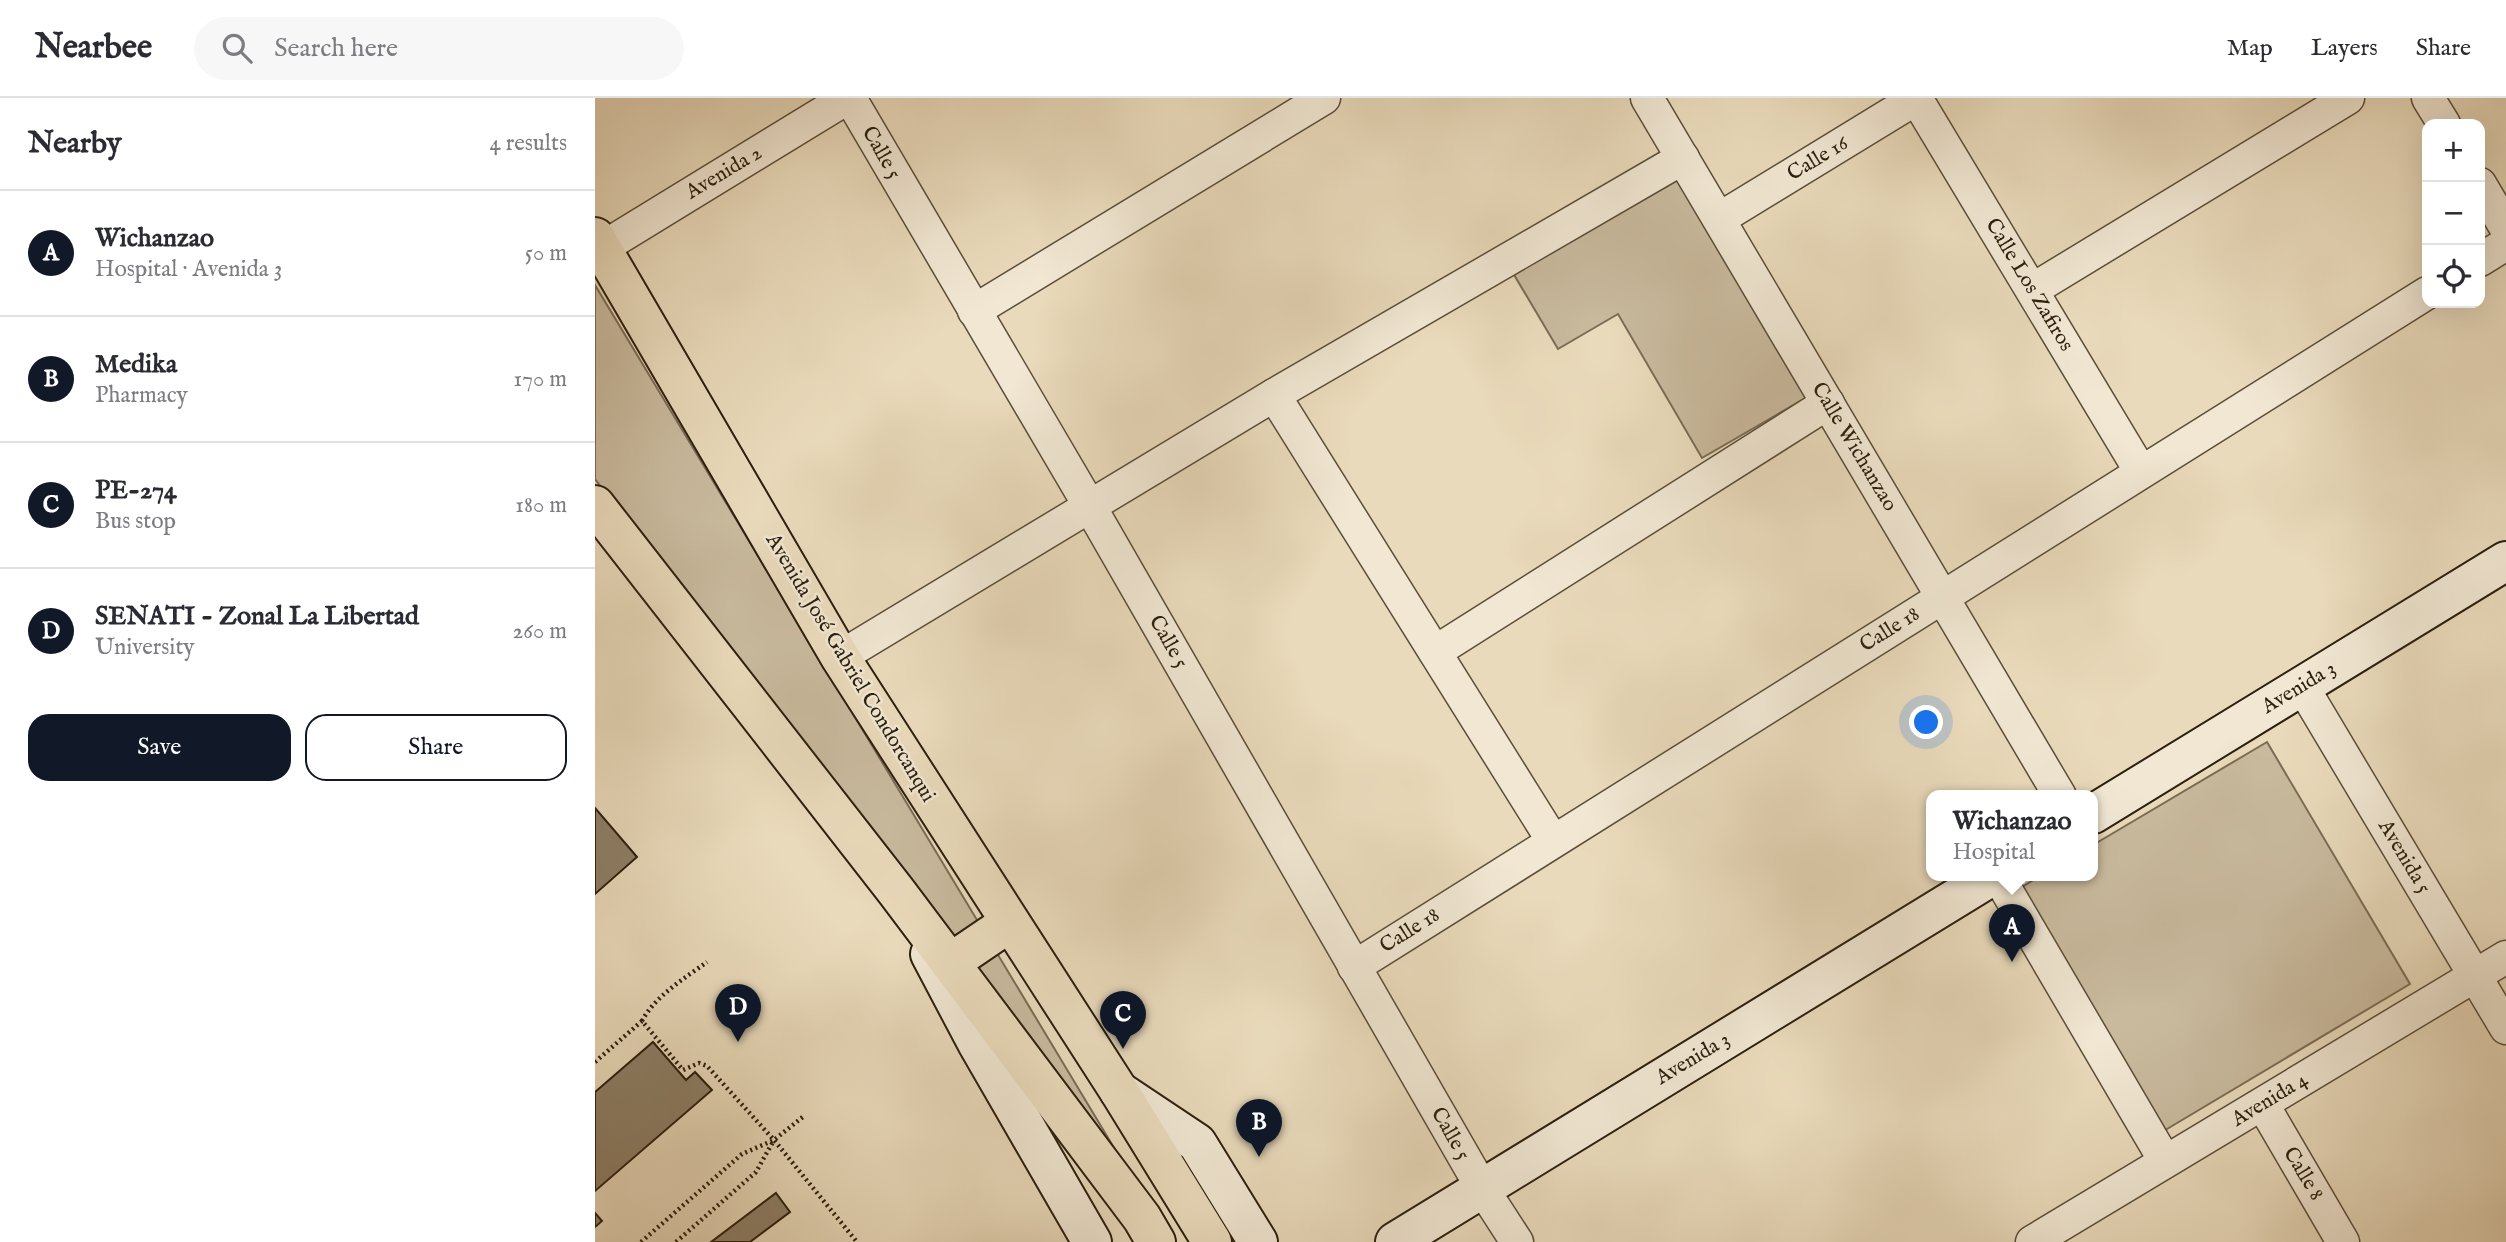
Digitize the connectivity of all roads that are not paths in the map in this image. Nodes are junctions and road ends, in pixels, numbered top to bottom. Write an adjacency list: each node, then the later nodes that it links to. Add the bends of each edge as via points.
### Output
1 (848, 98): 12 (street, Avenida 2); 17 (street, Calle 5)
2 (1324, 98): 17 (street)
3 (1647, 98): 8 (street, Calle Wichanzao)
4 (1916, 98): 10 (street, Calle 16); 15 (street, Calle Los Zafiros)
5 (2348, 98): 15 (street)
6 (2428, 98): 7 (street)
7 (2441, 119)
8 (1683, 158): 10 (street, Calle Wichanzao); 18 (street)
9 (2485, 192): 11 (street)
10 (1719, 219): 19 (street, Calle Wichanzao)
11 (2506, 228)
12 (598, 243): 26 (main road, Avenida José Gabriel Condorcanqui)
13 (2506, 244): 14 (street)
14 (2485, 257)
15 (2032, 290): 20 (street, Calle Los Zafiros)
16 (2422, 296): 20 (street, Calle 18)
17 (974, 311): 22 (street, Calle 5)
18 (1274, 395): 22 (street); 25 (street)
19 (1828, 403): 24 (street, Calle Wichanzao); 25 (street)
20 (2141, 472): 24 (street, Calle 18)
21 (595, 505): 33 (main road)
22 (1089, 505): 26 (street); 37 (street, Calle 5)
23 (2506, 561): 27 (street, Avenida 3)
24 (1942, 597): 28 (street, Calle Wichanzao); 30 (street, Calle 18)
25 (1435, 652): 30 (street)
26 (840, 657): 34 (main road, Avenida José Gabriel Condorcanqui)
27 (2302, 686): 29 (street, Avenida 3); 38 (street, Avenida 5)
28 (2056, 790)
29 (2098, 810)
30 (1553, 841): 37 (street, Calle 18)
31 (1984, 881): 43 (street, Avenida 3)
32 (2000, 881): 42 (street)
33 (896, 891): 36 (main road); 44 (street)
34 (1009, 923): 36 (main road); 40 (main road, Avenida José Gabriel Condorcanqui)
35 (2506, 957): 38 (street, Avenida 4)
36 (950, 963): 45 (main road)
37 (1354, 967): 43 (street, Calle 5)
38 (2476, 977): 39 (street, Avenida 5); 41 (street, Avenida 4)
39 (2506, 1028)
40 (1118, 1091): 46 (main road, Avenida José Gabriel Condorcanqui); 47 (street, Avenida José Gabriel Condorcanqui, via 1197,1143)
41 (2263, 1105): 42 (street, Avenida 4); 51 (street, Calle 8)
42 (2165, 1161): 50 (street, Avenida 4)
43 (1482, 1188): 48 (street, Avenida 3); 49 (street, Calle 5)
44 (1092, 1242)
45 (1156, 1242)
46 (1212, 1242)
47 (1258, 1242)
48 (1395, 1242)
49 (1517, 1242)
50 (2032, 1242)
51 (2343, 1242)

